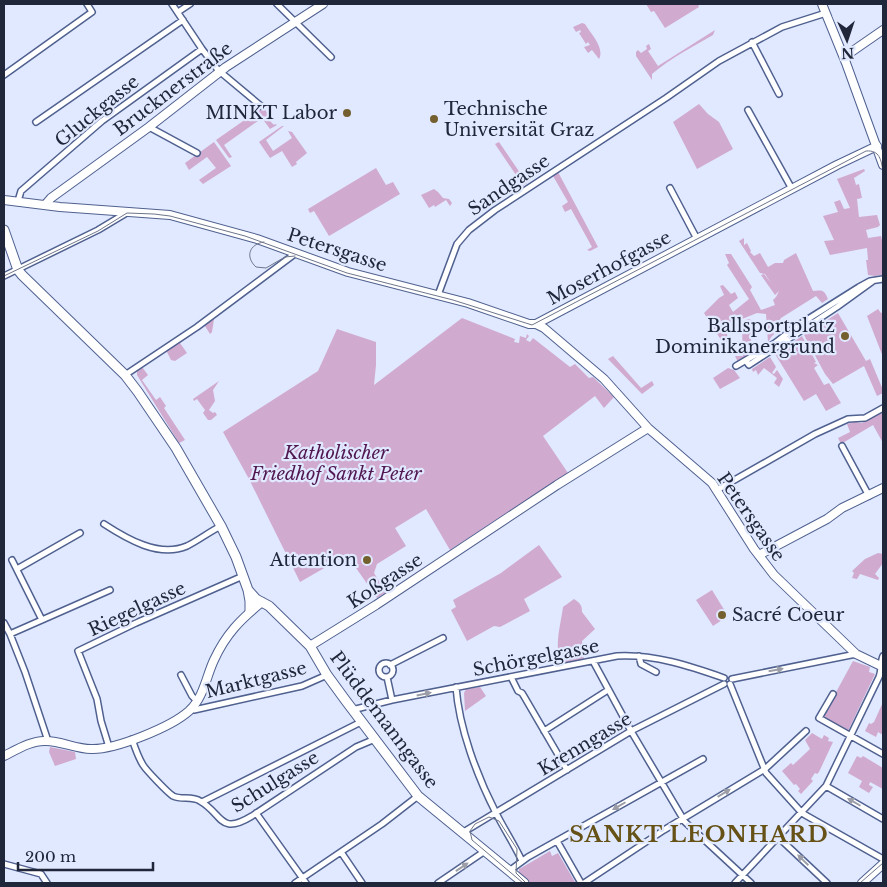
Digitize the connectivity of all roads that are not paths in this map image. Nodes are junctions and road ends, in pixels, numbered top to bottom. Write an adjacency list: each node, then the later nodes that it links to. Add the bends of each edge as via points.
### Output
1 (87, 4): 17 (street, via 92,12)
2 (172, 4): 7 (street)
3 (190, 4): 7 (street)
4 (277, 4): 10 (street)
5 (323, 4): 10 (main road, Brucknerstraße)
6 (822, 4): 8 (main road)
7 (178, 12): 9 (street)
8 (826, 13): 12 (street, Sandgasse, via 782,27); 15 (main road)
9 (183, 20): 13 (street); 21 (street)
10 (295, 21): 14 (street); 16 (main road, Brucknerstraße)
11 (883, 30): 15 (main road)
12 (752, 42): 18 (street); 38 (street, Sandgasse, via 510,199 469,230 457,244)
13 (202, 49): 16 (street); 29 (street, Gluckgasse, via 102,121 21,191)
14 (331, 57)
15 (844, 57): 23 (main road)
16 (220, 72): 19 (street); 22 (main road, Brucknerstraße)
17 (4, 75)
18 (779, 94)
19 (262, 106)
20 (748, 110): 27 (street)
21 (36, 122)
22 (149, 127): 24 (street); 30 (main road, Brucknerstraße)
23 (877, 146): 25 (main road); 27 (main road, Moserhofgasse)
24 (197, 152)
25 (883, 166)
26 (670, 188): 33 (street, Moserhofgasse)
27 (792, 189): 33 (main road, Moserhofgasse)
28 (4, 200): 29 (main road, Petersgasse)
29 (18, 201): 30 (main road, Petersgasse)
30 (45, 205): 31 (main road, Petersgasse)
31 (128, 212): 34 (main road, Petersgasse, via 177,217); 35 (street)
32 (4, 230): 35 (main road, Plüddemanngasse)
33 (697, 239): 40 (main road, Moserhofgasse)
34 (296, 253): 38 (main road, Petersgasse, via 348,272); 45 (street, via 208,319)
35 (18, 270): 36 (street); 45 (main road, Plüddemanngasse)
36 (4, 276)
37 (883, 278): 39 (street)
38 (438, 295): 40 (main road, Petersgasse)
39 (835, 305): 41 (street); 42 (street)
40 (536, 324): 47 (main road, Petersgasse, via 584,360)
41 (797, 326): 42 (street); 43 (street)
42 (800, 332): 43 (street)
43 (762, 354): 44 (street)
44 (736, 366)
45 (125, 375): 53 (main road, Plüddemanngasse, via 172,441)
46 (883, 408): 50 (street, via 865,418 848,419 815,434)
47 (648, 428): 50 (main road, Petersgasse); 67 (main road, Koßgasse)
48 (842, 446): 51 (street)
49 (883, 488): 51 (main road)
50 (717, 490): 55 (main road, Petersgasse)
51 (869, 496): 55 (main road)
52 (104, 524): 53 (street, via 126,538 170,550 189,545)
53 (221, 526): 58 (main road, Plüddemanngasse)
54 (80, 533): 57 (street)
55 (758, 555): 68 (main road, Petersgasse, via 774,575)
56 (12, 560): 57 (street)
57 (17, 569): 63 (street)
58 (243, 576): 60 (main road, Plüddemanngasse); 61 (main road, Plüddemanngasse, via 248,578); 95 (street, Riegelgasse, via 78,652 97,699)
59 (110, 590): 63 (street)
60 (248, 590): 61 (main road, Plüddemanngasse); 62 (main road)
61 (262, 602): 62 (main road); 67 (main road, Plüddemanngasse)
62 (250, 611): 84 (main road, via 222,645)
63 (42, 620): 65 (street)
64 (4, 623): 65 (street)
65 (10, 634): 94 (street)
66 (443, 638): 72 (street)
67 (310, 646): 76 (main road, Plüddemanngasse)
68 (856, 654): 73 (main road, Petersgasse); 79 (street, Schörgelgasse, one-way to 68)
69 (639, 656): 71 (street, Schörgelgasse); 74 (street, via 641,664); 79 (street, Schörgelgasse, via 665,660)
70 (883, 656): 73 (street)
71 (593, 661): 78 (street, Schörgelgasse); 81 (street)
72 (390, 665): 77 (street, via 392,672); 77 (street, via 385,663 379,669 381,675)
73 (882, 666): 91 (street)
74 (656, 672)
75 (181, 675): 84 (street)
76 (327, 675): 85 (street, Marktgasse, via 297,688); 86 (main road, Plüddemanngasse)
77 (387, 676): 83 (street)
78 (511, 677): 80 (street, Schörgelgasse); 88 (street)
79 (727, 681): 89 (street, Krenngasse); 99 (street)
80 (456, 688): 83 (street, Schörgelgasse, one-way to 80); 105 (street, via 466,740)
81 (608, 690): 88 (street); 89 (street)
82 (832, 694): 91 (street, via 819,718)
83 (392, 700): 86 (street, Schörgelgasse)
84 (197, 701): 85 (main road)
85 (191, 709): 93 (main road, via 166,725)
86 (352, 710): 87 (main road, Plüddemanngasse)
87 (362, 722): 92 (main road, Plüddemanngasse); 104 (street)
88 (544, 731): 100 (street)
89 (631, 731): 100 (street, Krenngasse); 101 (street)
90 (806, 731): 99 (street)
91 (850, 737): 96 (street); 102 (street)
92 (375, 739): 103 (main road, Plüddemanngasse); 106 (street, Schulgasse, via 356,747)
93 (132, 740): 95 (main road); 104 (street, Schulgasse, via 143,765 173,796)
94 (48, 741): 95 (main road, via 85,749); 97 (main road)
95 (109, 747)
96 (883, 754)
97 (4, 756)
98 (702, 759): 101 (street)
99 (765, 769): 107 (street); 108 (street, one-way to 99)
100 (567, 770): 105 (street, Krenngasse)
101 (662, 782): 108 (street); 112 (street, one-way to 112)
102 (826, 786): 107 (street); 109 (street, one-way to 102)
103 (418, 796): 110 (main road, Plüddemanngasse); 114 (street)
104 (202, 802): 106 (street, Schulgasse, via 220,820 233,824 239,824)
105 (496, 812): 110 (street, Krenngasse); 116 (street)
106 (256, 813): 121 (street)
107 (802, 813): 111 (street); 115 (street)
108 (683, 818): 120 (street); 127 (street)
109 (883, 819)
110 (462, 833): 113 (main road, Plüddemanngasse)
111 (778, 837): 120 (street); 130 (street, one-way to 111)
112 (557, 842): 116 (street); 127 (street)
113 (485, 851): 119 (main road, Plüddemanngasse); 125 (street, one-way to 113)
114 (341, 852): 121 (street); 124 (street)
115 (883, 859)
116 (522, 861): 119 (street)
117 (4, 864): 122 (street, via 41,874)
118 (883, 864): 131 (main road)
119 (509, 871): 126 (main road, Plüddemanngasse)
120 (742, 875): 128 (street); 129 (street)
121 (304, 881): 123 (street)
122 (47, 883)
123 (295, 883)
124 (362, 883)
125 (438, 883)
126 (524, 883)
127 (582, 883)
128 (735, 883)
129 (751, 883)
130 (826, 883)
131 (862, 883)

